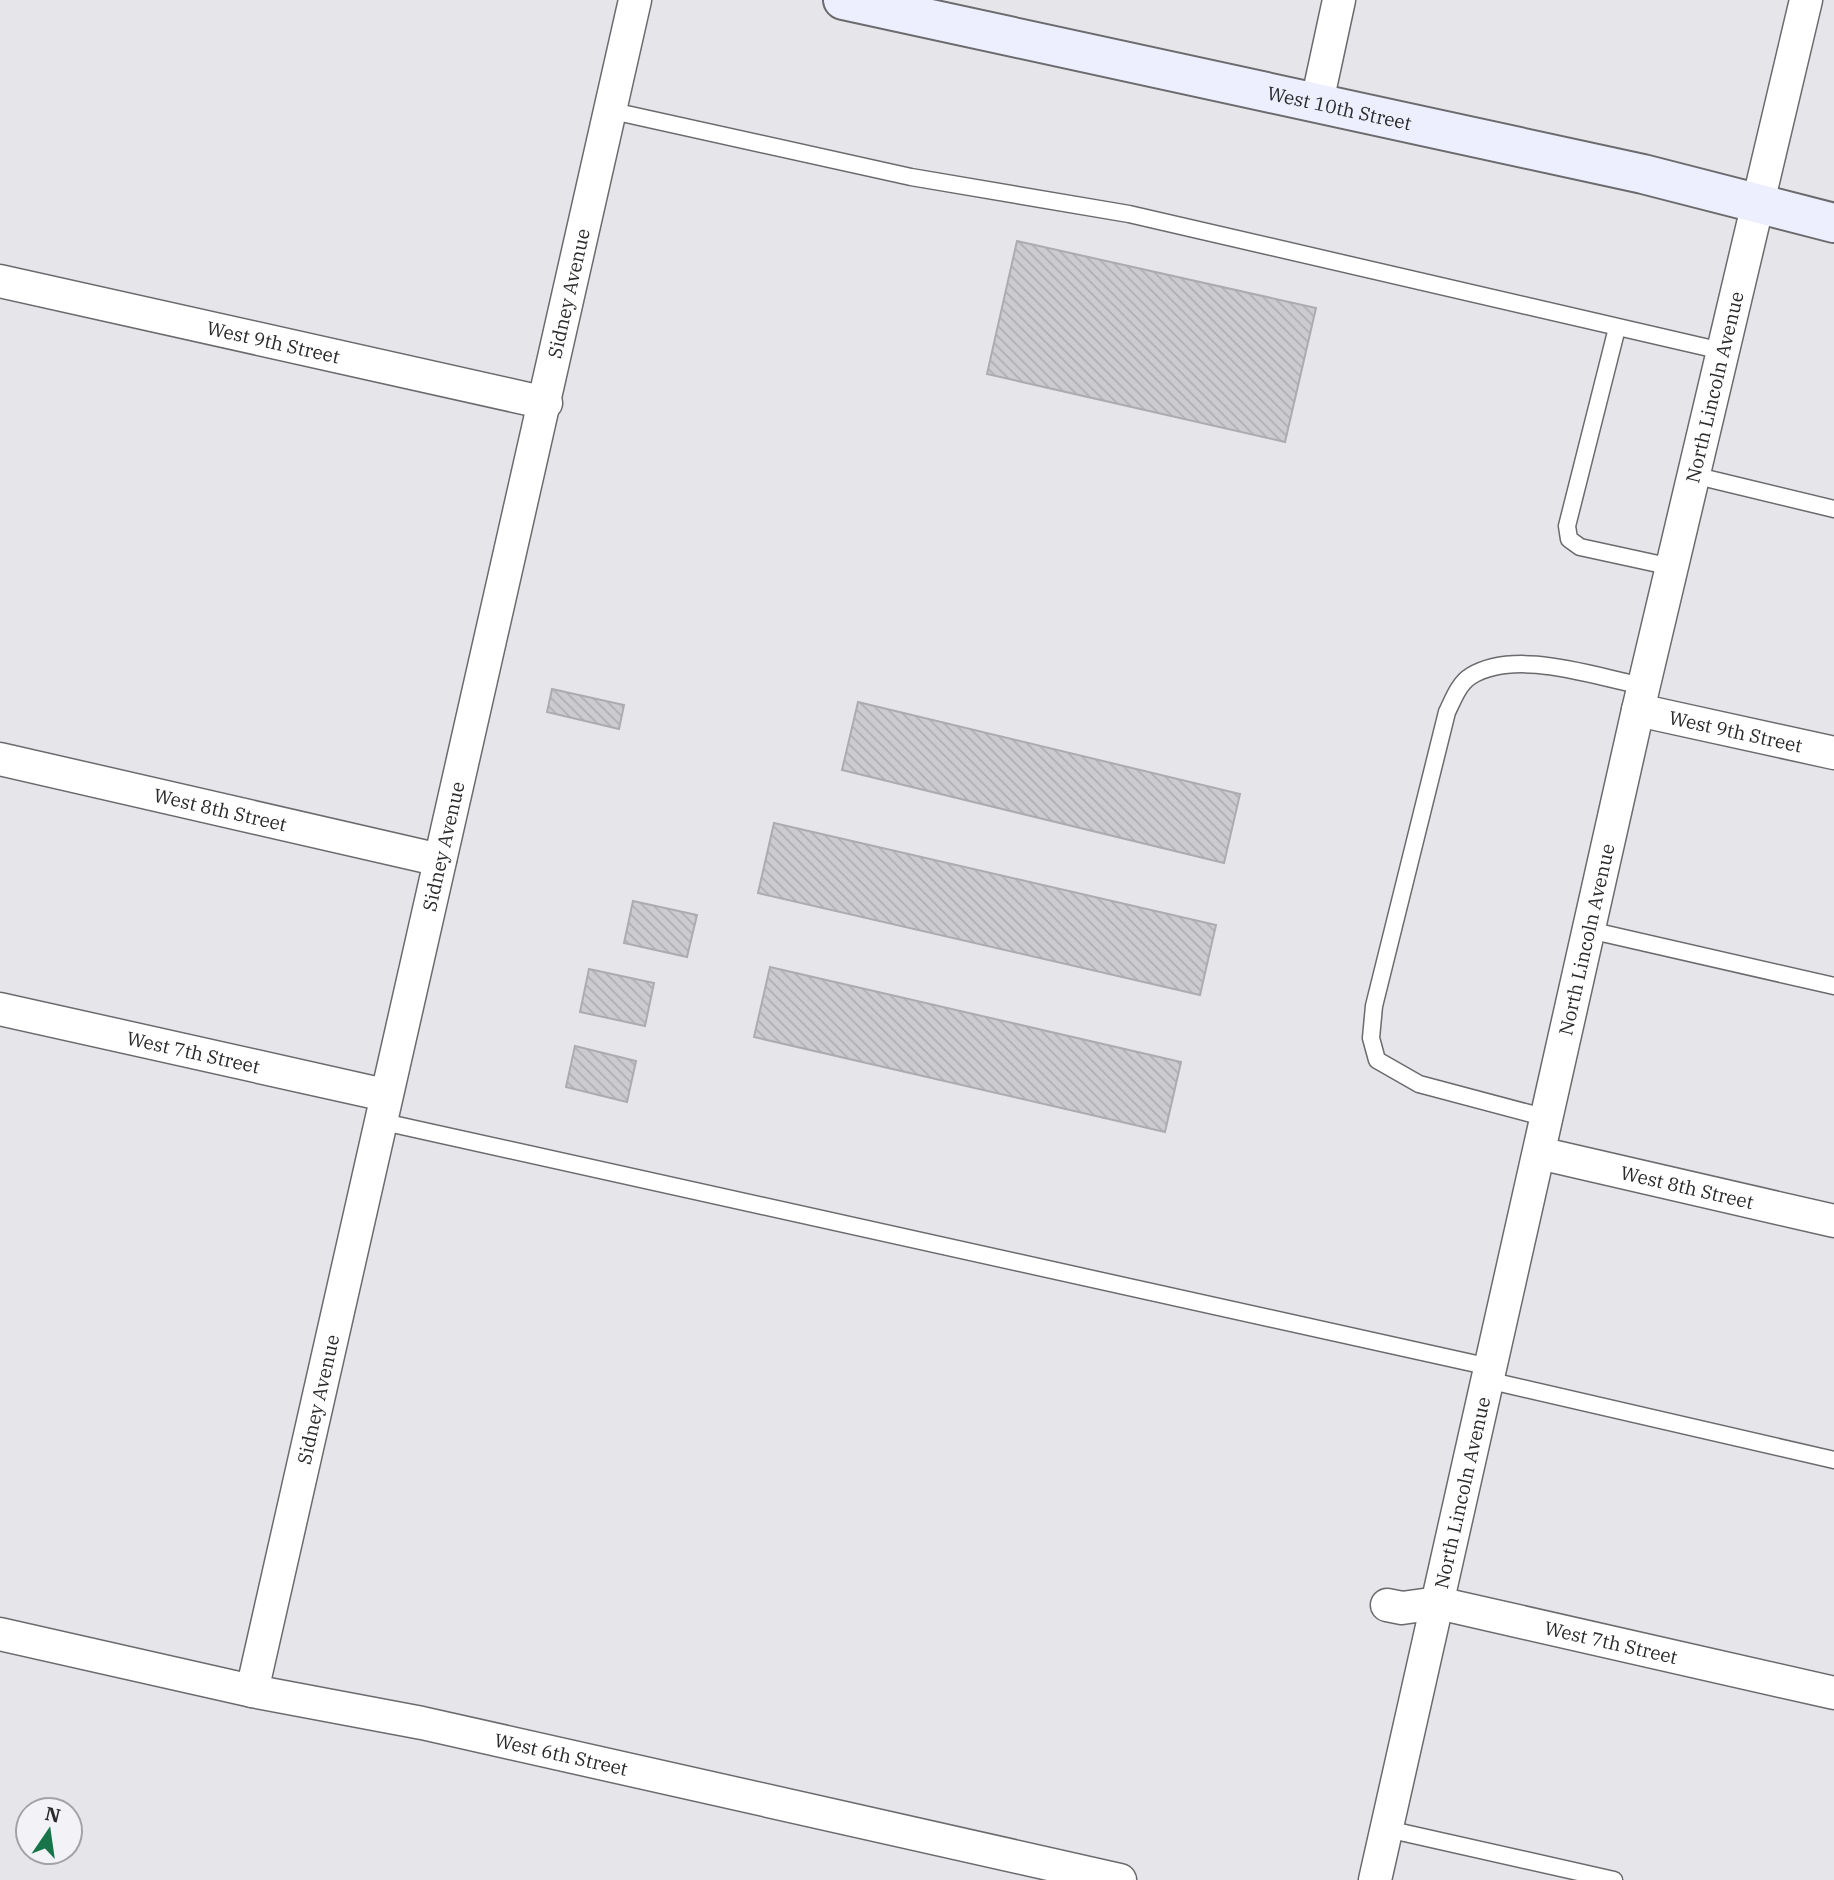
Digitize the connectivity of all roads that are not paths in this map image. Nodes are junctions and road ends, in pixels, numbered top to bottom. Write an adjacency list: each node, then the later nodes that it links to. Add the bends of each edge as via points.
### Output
1 (635, 0): 6 (street, Sidney Avenue)
2 (1339, 0): 5 (street)
3 (1806, 0): 7 (street, North Lincoln Avenue)
4 (862, 2): 5 (street, West 10th Street)
5 (1317, 102): 7 (street, West 10th Street)
6 (608, 110): 10 (lane, via 911,177 1129,214); 12 (street, Sidney Avenue)
7 (1758, 202): 8 (street, West 10th Street); 11 (street, North Lincoln Avenue)
8 (1834, 223)
9 (0, 281): 12 (street, West 9th Street)
10 (1617, 328): 11 (lane); 15 (lane, via 1567,526 1569,539 1580,547)
11 (1722, 351): 13 (street, North Lincoln Avenue)
12 (546, 403): 19 (street, Sidney Avenue)
13 (1693, 475): 14 (lane); 15 (street, North Lincoln Avenue)
14 (1834, 509)
15 (1672, 567): 16 (street, North Lincoln Avenue)
16 (1641, 698): 17 (street, West 9th Street); 20 (street, North Lincoln Avenue); 24 (lane, via 1538,664 1502,666 1471,676 1458,690 1447,712 1374,1006 1371,1038 1377,1060 1419,1084)
17 (1834, 753)
18 (0, 759): 19 (street, West 8th Street)
19 (440, 860): 23 (street, Sidney Avenue)
20 (1589, 930): 21 (lane); 24 (street, North Lincoln Avenue)
21 (1834, 986)
22 (0, 1009): 23 (street, West 7th Street)
23 (382, 1108): 27 (lane); 32 (street, Sidney Avenue)
24 (1546, 1118): 25 (street, North Lincoln Avenue)
25 (1539, 1153): 26 (street, West 8th Street); 27 (street, North Lincoln Avenue)
26 (1834, 1221)
27 (1489, 1373): 28 (lane); 29 (street, North Lincoln Avenue)
28 (1834, 1460)
29 (1438, 1603): 30 (street, West 7th Street, via 1402,1608); 33 (street, West 7th Street); 34 (street, North Lincoln Avenue)
30 (1387, 1605)
31 (0, 1634): 32 (street, West 6th Street)
32 (252, 1691): 35 (street, West 6th Street, via 422,1723)
33 (1834, 1693)
34 (1387, 1829): 36 (street, North Lincoln Avenue); 37 (lane)
35 (1120, 1880)
36 (1375, 1880)
37 (1614, 1880)

